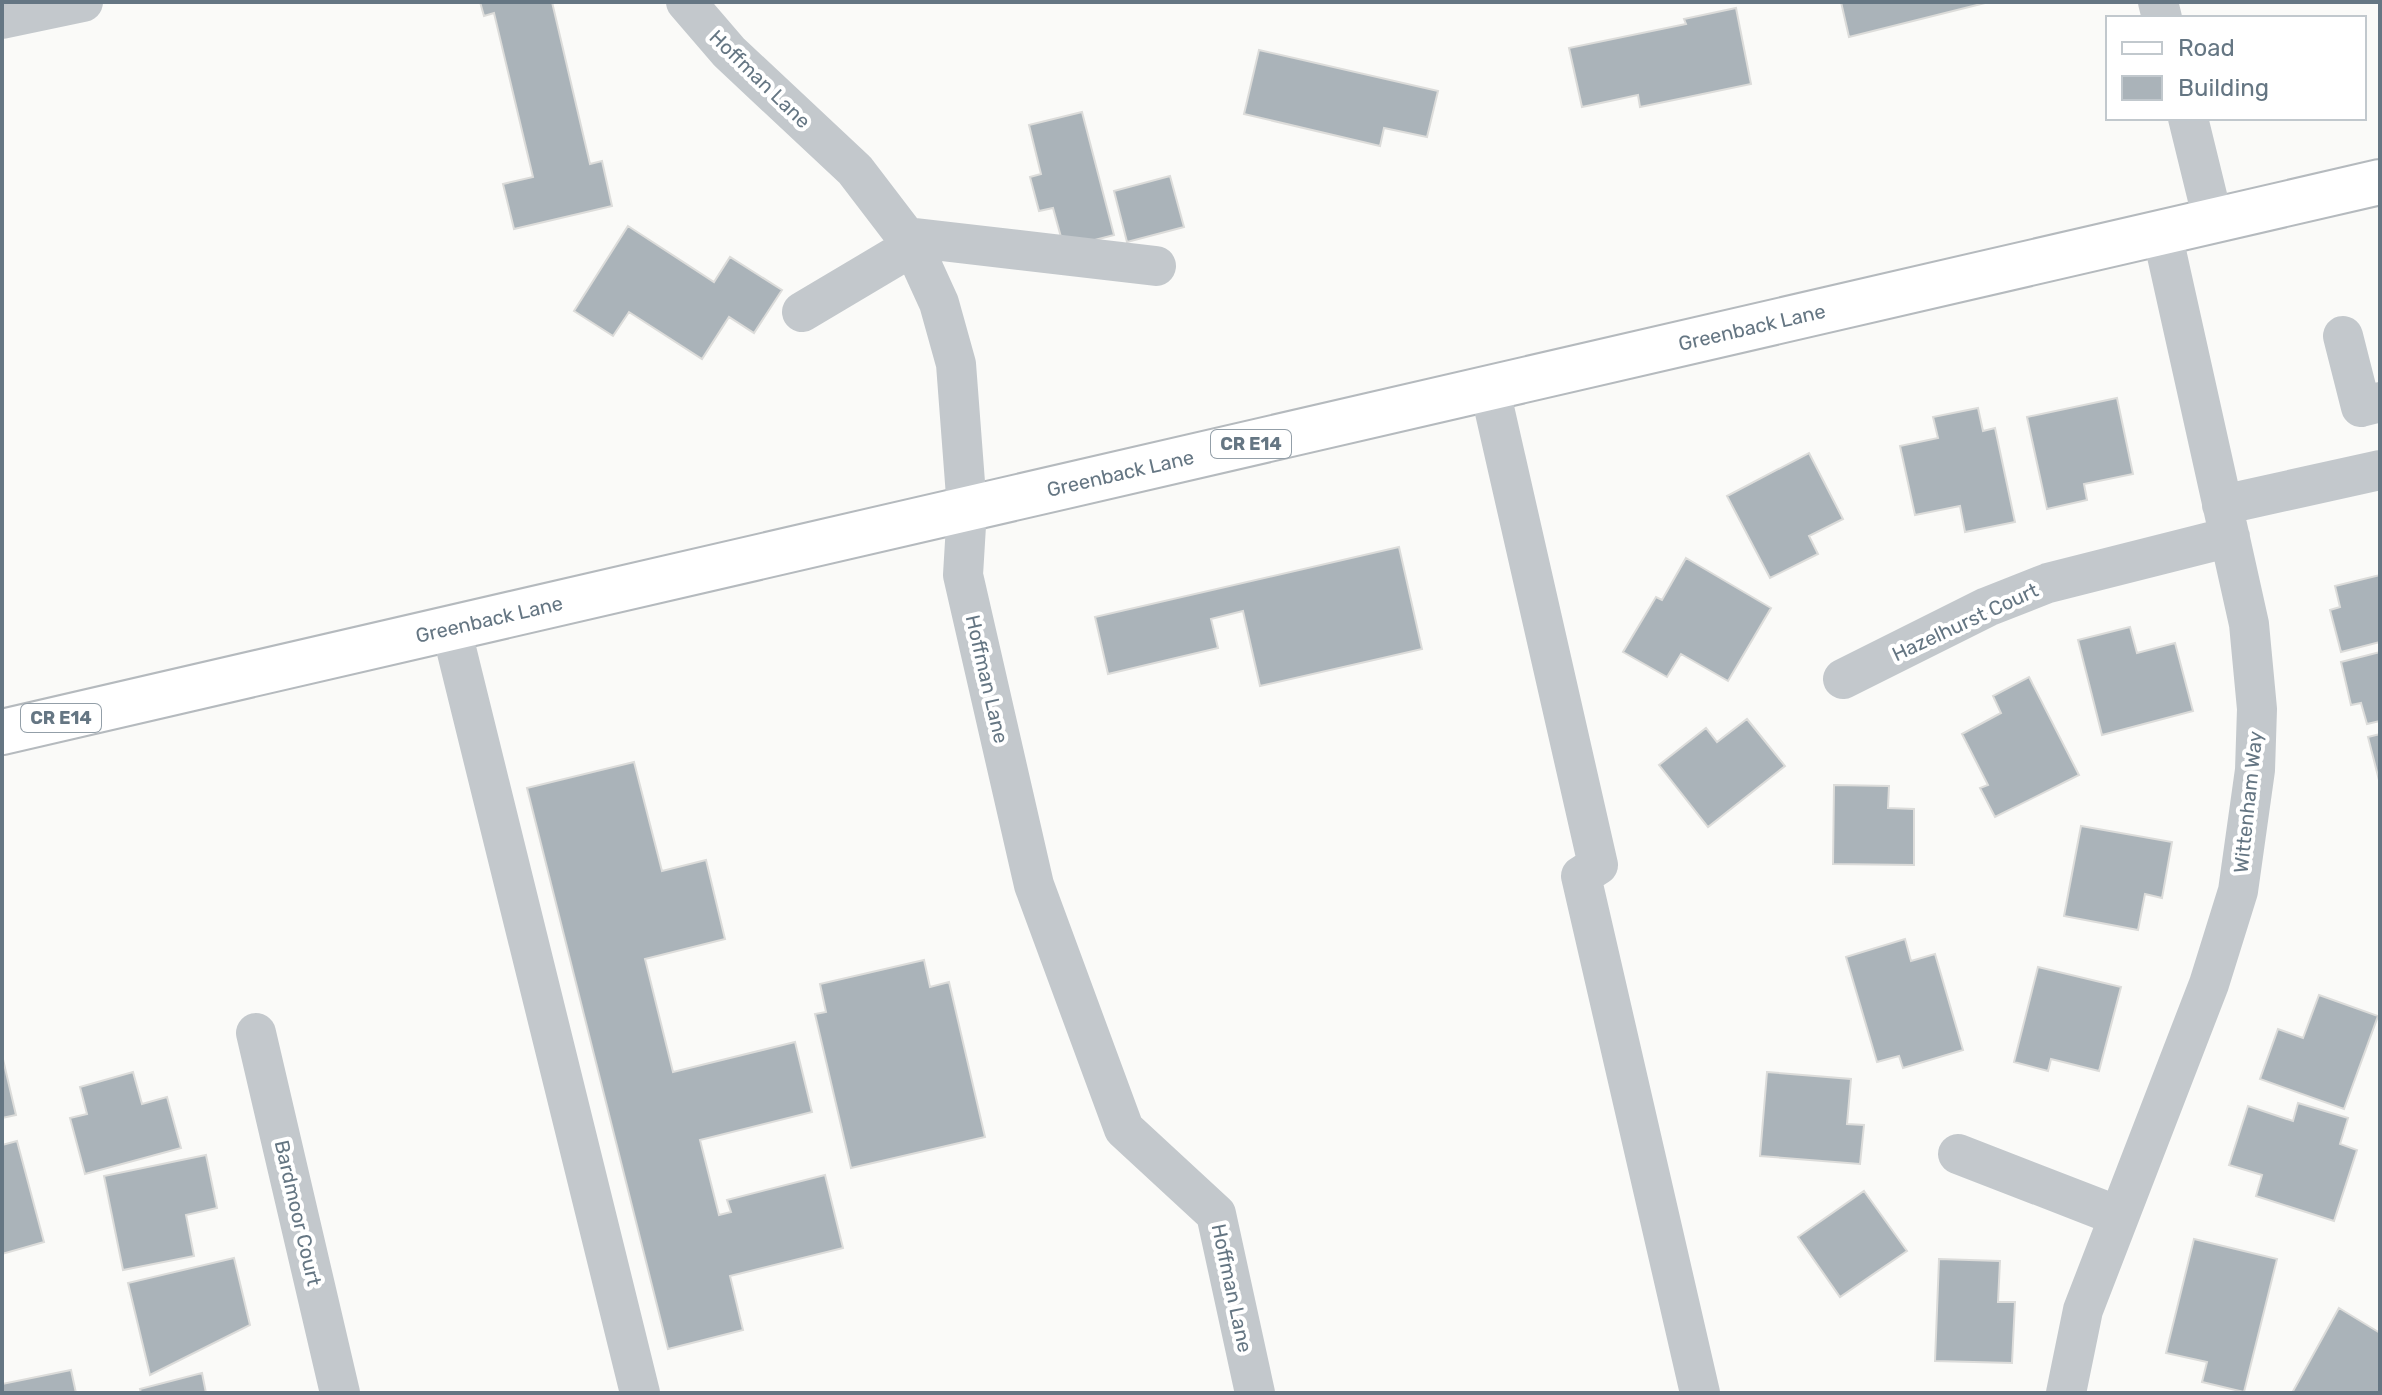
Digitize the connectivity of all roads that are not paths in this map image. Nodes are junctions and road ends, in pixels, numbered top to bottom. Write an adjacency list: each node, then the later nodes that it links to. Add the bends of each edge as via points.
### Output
1 (83, 2): 3 (street)
2 (686, 2): 8 (street, Hoffman Lane, via 729,52 855,170)
3 (2, 19)
4 (2188, 120): 6 (street)
5 (2380, 182): 6 (main road, Greenback Lane / CR E14)
6 (2213, 220): 7 (main road, Greenback Lane / CR E14)
7 (2162, 233): 12 (main road, Greenback Lane / CR E14); 16 (street, Wittenham Way)
8 (910, 241): 9 (street); 10 (street); 15 (street, Hoffman Lane, via 939,303 956,364)
9 (1156, 266)
10 (802, 312)
11 (2343, 336): 13 (street, via 2361,407)
12 (1490, 390): 15 (main road, Greenback Lane / CR E14); 26 (street, via 1598,865 1581,876)
13 (2380, 402)
14 (2380, 470): 16 (street, Hazelhurst Court)
15 (967, 509): 17 (main road, Greenback Lane / CR E14); 25 (street, Hoffman Lane, via 963,575 1034,885 1124,1129 1216,1214)
16 (2226, 521): 18 (street, Hazelhurst Court, via 1987,607); 22 (street, Wittenham Way, via 2249,624 2257,709 2249,831 2238,891 2209,984)
17 (451, 628): 19 (main road, Greenback Lane / CR E14); 24 (street)
18 (1843, 679)
19 (2, 732)
20 (256, 1033): 23 (street, Bardmoor Court)
21 (1958, 1154): 22 (street)
22 (2118, 1216): 27 (street, Wittenham Way, via 2083,1310)
23 (340, 1393)
24 (640, 1393)
25 (1255, 1393)
26 (1700, 1393)
27 (2066, 1393)

